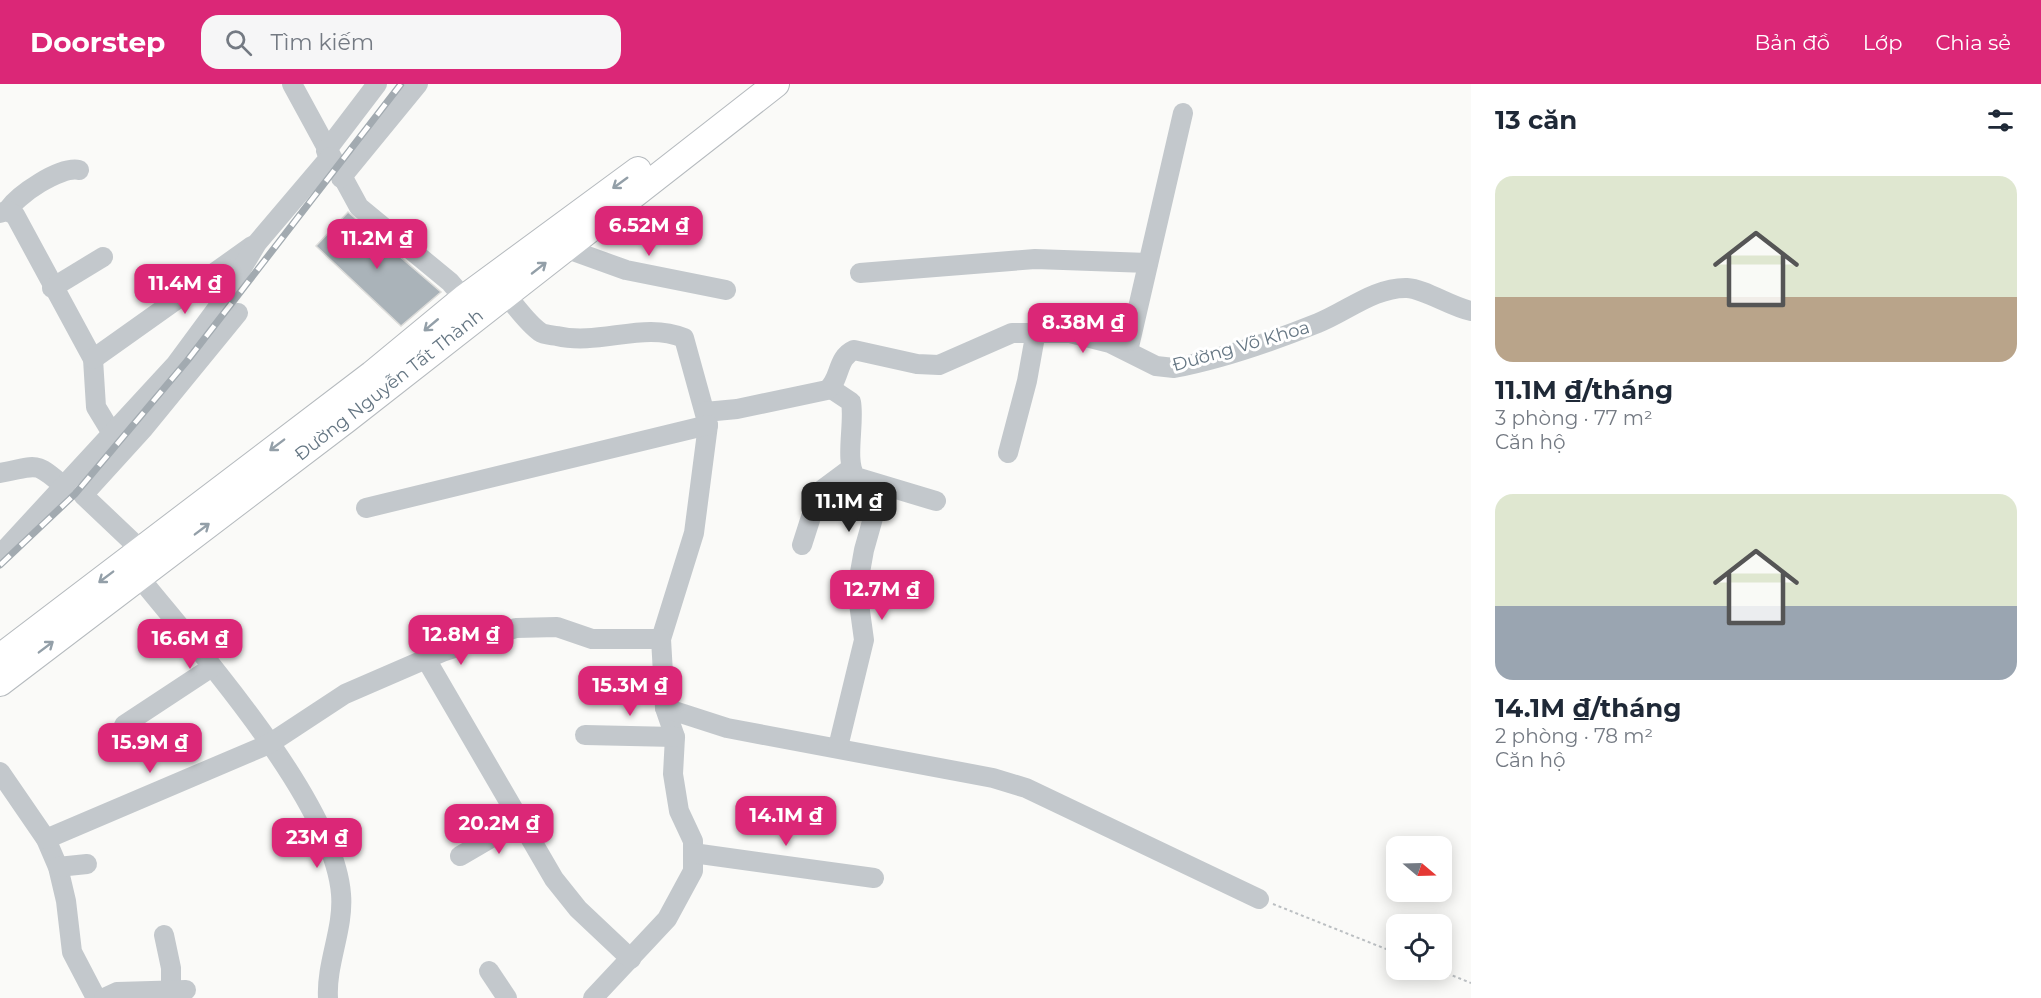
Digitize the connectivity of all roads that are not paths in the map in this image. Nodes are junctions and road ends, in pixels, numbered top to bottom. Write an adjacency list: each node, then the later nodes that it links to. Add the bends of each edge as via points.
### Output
1 (292, 84): 7 (street)
2 (376, 84): 7 (street)
3 (418, 84): 9 (street)
4 (750, 84): 19 (main road, Đường Nguyễn Tất Thành, one-way to 19)
5 (776, 84): 12 (main road, Đường Nguyễn Tất Thành)
6 (1183, 113): 14 (street)
7 (328, 154): 9 (street); 11 (street)
8 (79, 170): 10 (street, via 58,174 18,198)
9 (341, 178): 19 (street, via 359,207 450,282)
10 (4, 212): 16 (street, via 15,215)
11 (257, 243): 24 (street); 27 (street, via 221,303 176,364)
12 (565, 248): 17 (street, via 626,270); 18 (main road, Đường Nguyễn Tất Thành, one-way to 12)
13 (103, 257): 16 (street)
14 (1148, 263): 15 (street, via 1035,259); 23 (street)
15 (860, 273)
16 (52, 288): 24 (street)
17 (726, 290)
18 (505, 294): 19 (main road, Đường Nguyễn Tất Thành); 26 (street, via 540,333 594,340 648,331 670,332 684,338)
19 (471, 307): 36 (main road, Đường Nguyễn Tất Thành, one-way to 36, via 372,374); 38 (main road, Đường Nguyễn Tất Thành, one-way to 19)
20 (1471, 311): 23 (street, Đường Võ Khoa, via 1403,288 1370,297 1286,335 1186,366 1164,368)
21 (238, 313): 36 (street, via 83,495)
22 (1036, 331): 23 (street, Đường Võ Khoa, via 1089,336); 25 (street, Đường Võ Khoa, via 1003,336 939,365 854,350 841,361); 28 (street, via 1028,381)
23 (1128, 351)
24 (93, 359): 27 (street, via 96,407)
25 (830, 388): 26 (street); 29 (street, via 851,402 854,421)
26 (707, 419): 34 (street); 39 (street, via 694,533)
27 (112, 435): 32 (street)
28 (1008, 453)
29 (850, 469): 31 (street, via 861,480); 35 (street, via 819,492)
30 (0, 473): 32 (street, via 41,466)
31 (882, 486): 33 (street); 48 (street, via 856,589 864,632)
32 (65, 487): 37 (street)
33 (936, 501)
34 (366, 508)
35 (802, 545)
36 (141, 550): 40 (main road, Đường Nguyễn Tất Thành, one-way to 40)
37 (0, 555)
38 (139, 577): 42 (street); 43 (main road, Đường Nguyễn Tất Thành, one-way to 38)
39 (661, 639): 41 (street, via 592,639 557,627 516,628); 44 (street)
40 (0, 657)
41 (426, 659): 49 (street, via 345,694); 51 (street)
42 (212, 667): 45 (street); 49 (street)
43 (0, 683)
44 (665, 708): 47 (street); 48 (street, via 727,728)
45 (124, 725)
46 (585, 735): 47 (street)
47 (675, 737): 53 (street, via 676,792 679,811 693,841)
48 (839, 740): 58 (street, via 1026,788)
49 (269, 744): 52 (street); 64 (street, via 311,811 337,872 341,910)
50 (0, 772): 52 (street)
51 (520, 821): 54 (street); 60 (street, via 566,895)
52 (46, 839): 56 (street)
53 (693, 853): 57 (street); 60 (street, via 693,871 667,919)
54 (460, 856)
55 (87, 864): 56 (street)
56 (58, 867): 62 (street, via 72,952)
57 (874, 878)
58 (1259, 898)
59 (164, 935): 63 (street, via 179,990 117,992)
60 (631, 958): 66 (street)
61 (489, 971): 65 (street)
62 (96, 998)
63 (104, 998)
64 (328, 998)
65 (507, 998)
66 (593, 998)

